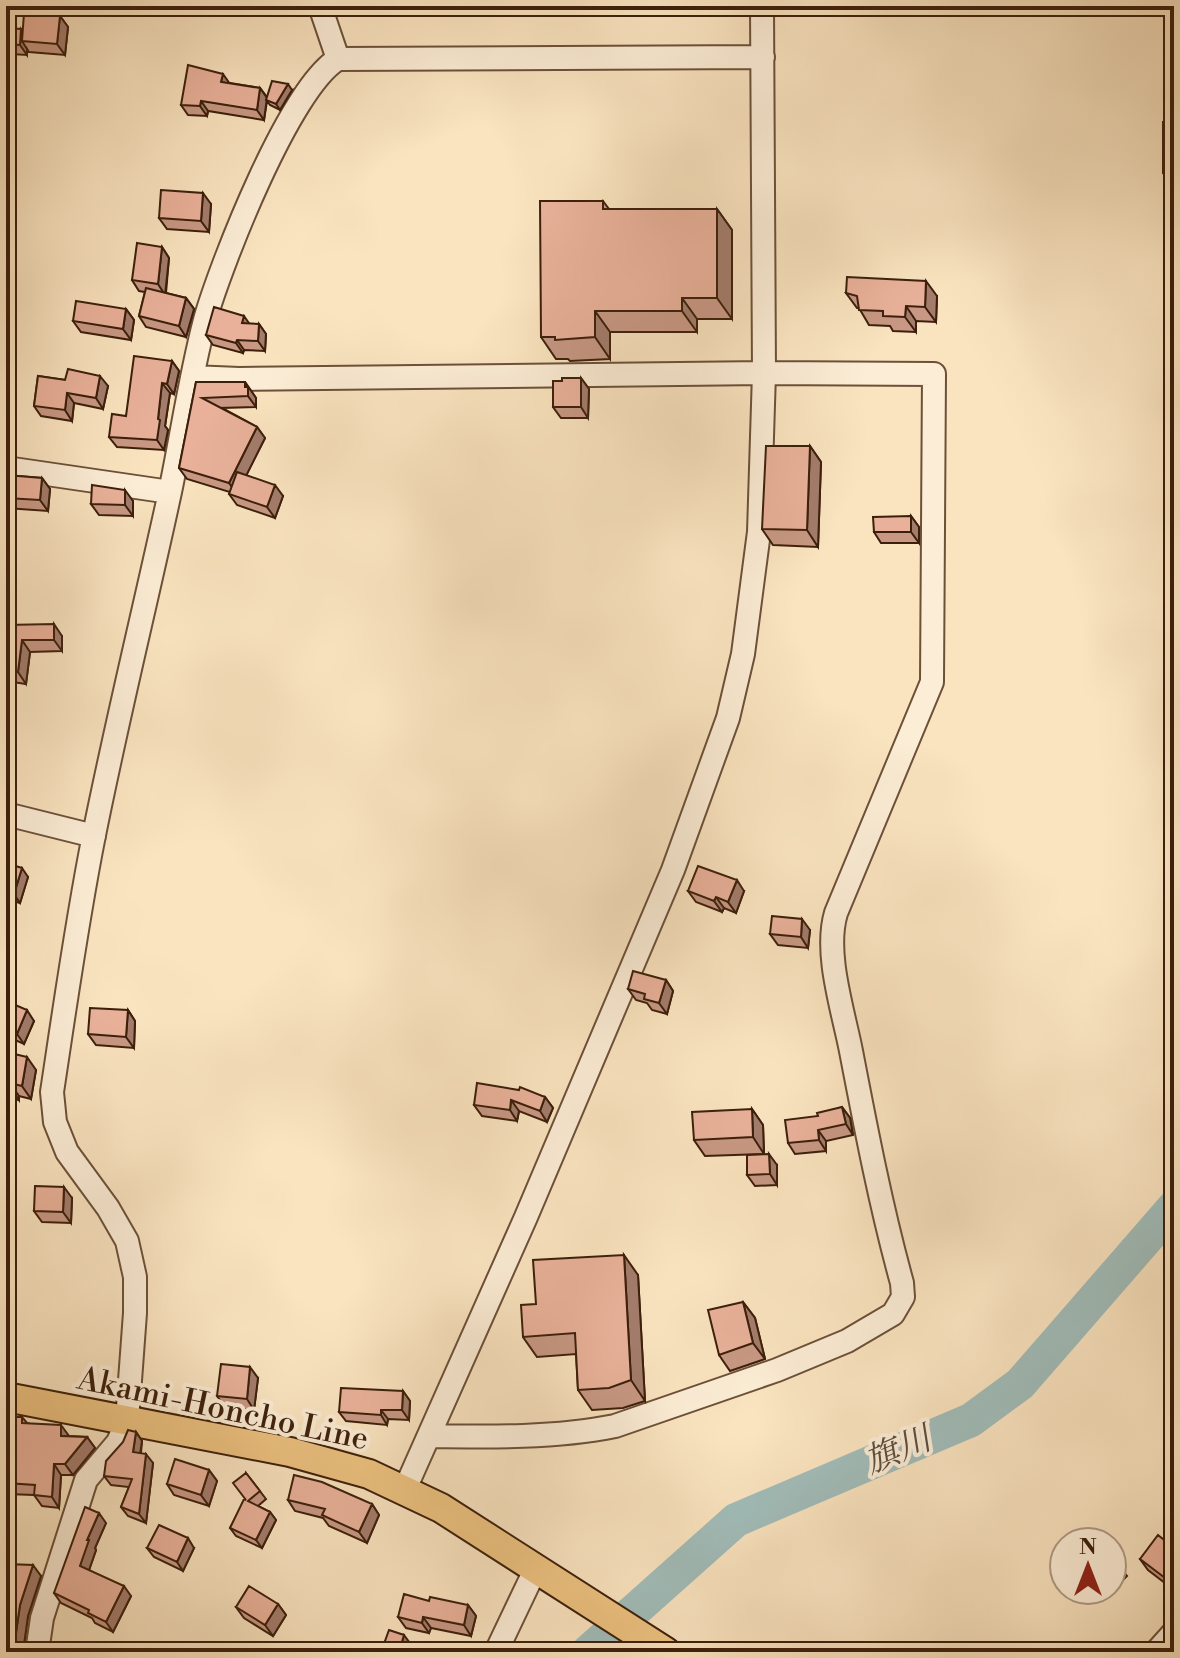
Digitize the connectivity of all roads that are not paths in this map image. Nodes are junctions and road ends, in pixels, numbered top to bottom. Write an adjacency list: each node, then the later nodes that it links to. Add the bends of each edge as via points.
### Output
1 (320, 6): 4 (street)
2 (762, 6): 3 (street)
3 (763, 57): 4 (street); 5 (street)
4 (338, 59): 6 (street, via 324,67 279,139 235,234)
5 (764, 373): 6 (street); 13 (street, via 759,532 743,654 728,718 673,870); 13 (street, via 934,374 932,682 836,913 832,940 880,1204 903,1297 893,1314 847,1341 615,1426)
6 (192, 377): 8 (street)
7 (6, 468): 8 (street)
8 (170, 492): 10 (street)
9 (6, 814): 10 (street)
10 (94, 836): 12 (street, via 52,1092 55,1122 67,1152 127,1241 135,1313)
11 (6, 1397): 12 (main road, Akami-Honcho Line)
12 (127, 1421): 14 (main road, Akami-Honcho Line, via 290,1452); 17 (street, via 118,1442 86,1480 42,1618)
13 (430, 1436): 14 (street)
14 (405, 1489): 15 (main road, Akami-Honcho Line)
15 (545, 1574): 18 (street); 19 (main road, Akami-Honcho Line)
16 (1174, 1632): 20 (street)
17 (37, 1652)
18 (496, 1652)
19 (666, 1652)
20 (1156, 1652)

